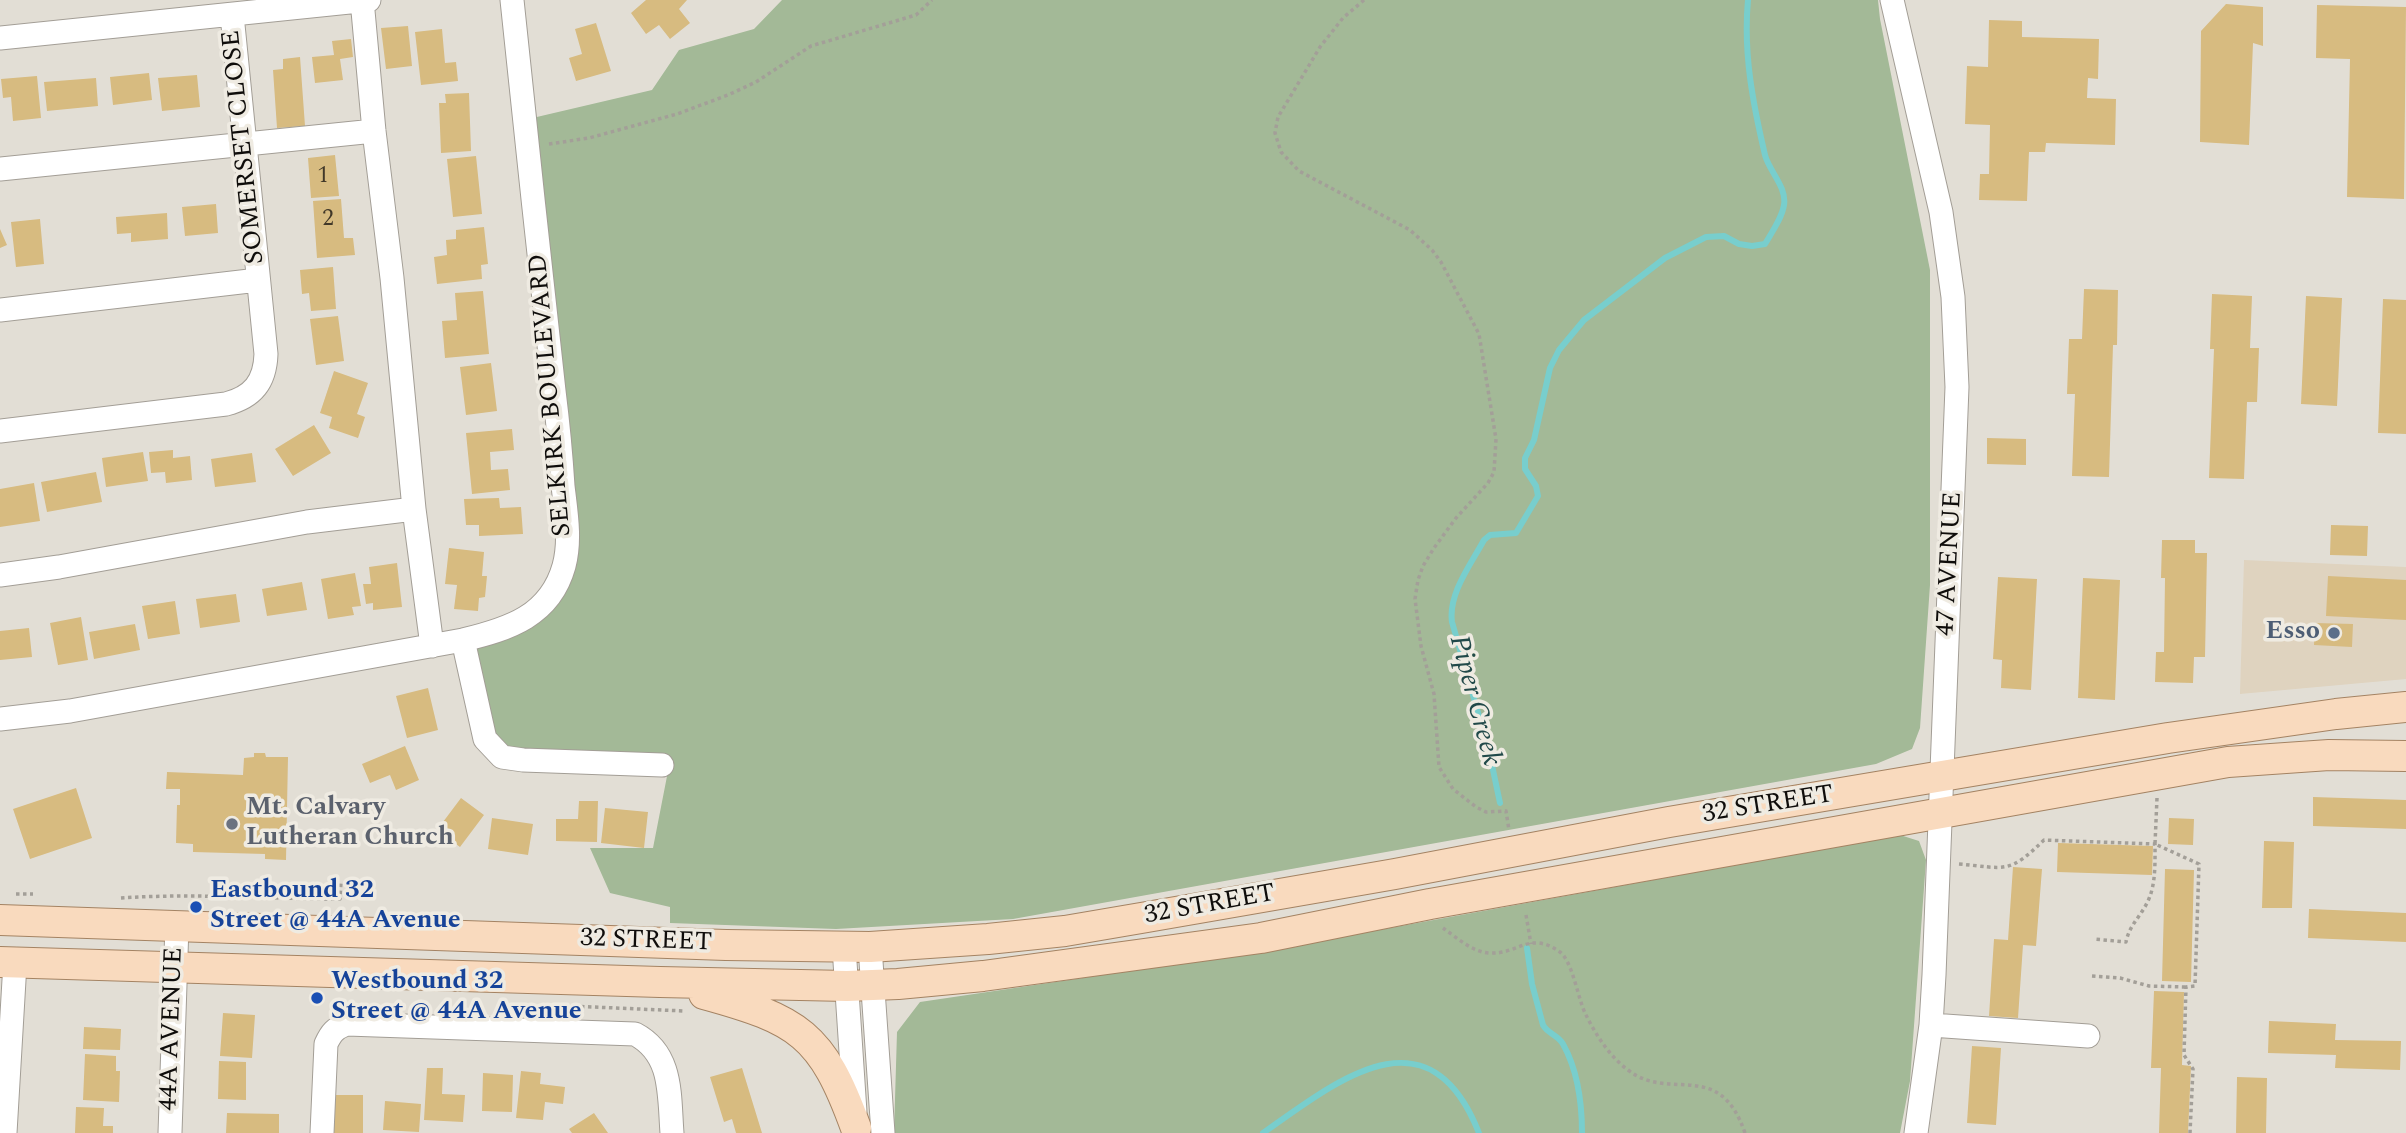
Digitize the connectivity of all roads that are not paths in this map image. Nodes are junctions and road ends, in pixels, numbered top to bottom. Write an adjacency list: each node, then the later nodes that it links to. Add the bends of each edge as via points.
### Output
1 (363, 0): 2 (street); 5 (street); 7 (street)
2 (369, 0)
3 (512, 0): 15 (street, SELKIRK BOULEVARD, via 567,549 558,580 537,610 500,631)
4 (1892, 0): 21 (street, 47 AVENUE, via 1941,212 1955,329 1955,494)
5 (232, 15): 6 (street); 8 (street, SOMERSET CLOSE)
6 (0, 38)
7 (374, 131): 8 (street); 13 (street)
8 (246, 145): 9 (street); 10 (street, SOMERSET CLOSE)
9 (0, 169)
10 (258, 280): 11 (street, SOMERSET CLOSE); 12 (street, SOMERSET CLOSE, via 266,368 262,380 246,396 226,404)
11 (0, 310)
12 (0, 431)
13 (414, 509): 14 (street, via 307,522); 16 (street)
14 (0, 575)
15 (463, 640): 16 (street, SELKIRK BOULEVARD); 20 (street, via 485,739 502,757)
16 (432, 646): 18 (street, SELKIRK BOULEVARD, via 70,711)
17 (2406, 707): 21 (main road, 32 STREET, via 2168,738)
18 (0, 719)
19 (2406, 756): 22 (main road, 32 STREET, via 2329,755 2228,762)
20 (662, 765)
21 (1941, 776): 22 (street, 47 AVENUE); 25 (main road, 32 STREET, via 1065,931)
22 (1940, 813): 29 (main road, 32 STREET, via 1261,938 983,976); 30 (street, 47 AVENUE)
23 (6, 907): 24 (main road, 32 STREET)
24 (177, 925): 25 (main road, 32 STREET); 27 (street, 44A AVENUE)
25 (857, 947): 29 (street)
26 (8, 962): 27 (main road, 32 STREET); 33 (street)
27 (175, 966): 28 (main road, 32 STREET); 34 (street, 44A AVENUE)
28 (660, 982): 29 (main road, 32 STREET); 32 (main road, via 752,1007 802,1034 831,1069)
29 (859, 986): 32 (street)
30 (1931, 1025): 31 (street); 37 (street, 47 AVENUE)
31 (2088, 1036)
32 (865, 1131)
33 (5, 1133)
34 (170, 1133)
35 (322, 1133): 36 (street, via 326,1044 337,1027 347,1024 635,1034 656,1049 663,1062)
36 (672, 1133)
37 (1916, 1133)

